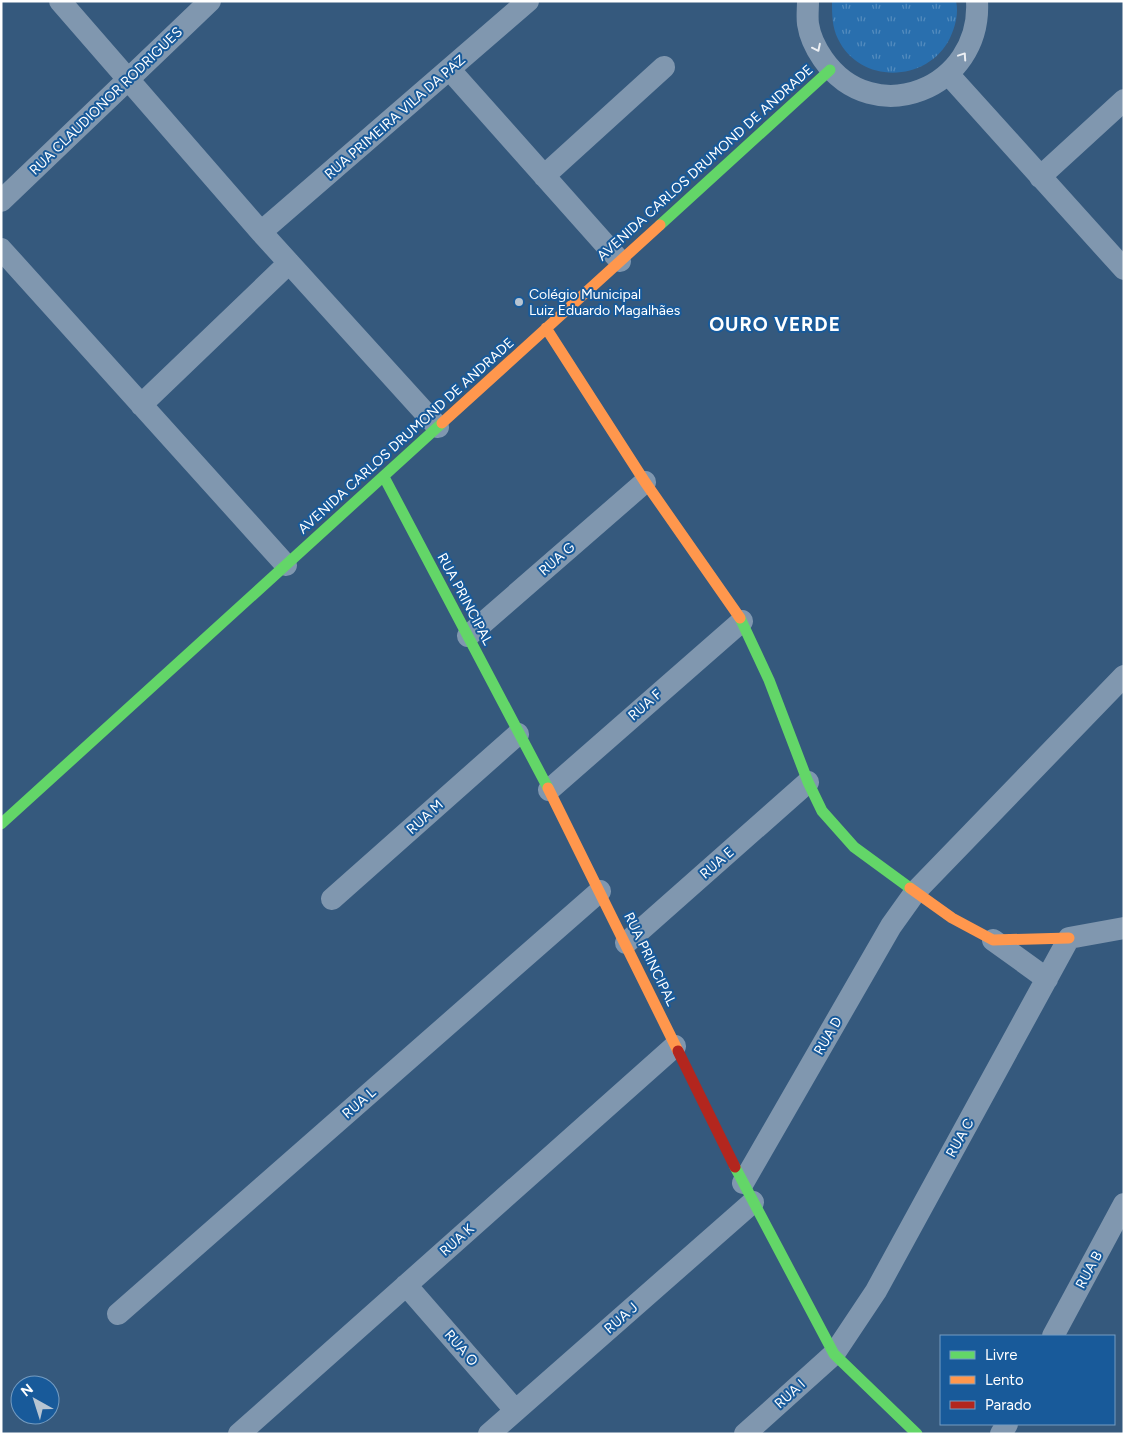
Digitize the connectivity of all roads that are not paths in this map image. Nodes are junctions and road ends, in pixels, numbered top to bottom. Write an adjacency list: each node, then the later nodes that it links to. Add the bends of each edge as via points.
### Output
1 (60, 1): 10 (street)
2 (210, 1): 10 (street, RUA CLAUDIONOR RODRIGUES)
3 (528, 1): 7 (street, RUA PRIMEIRA VILA DA PAZ)
4 (808, 1): 8 (street, one-way to 8, via 808,25 816,49)
5 (977, 1): 9 (street, one-way to 5, via 966,54 976,30)
6 (664, 67): 12 (street)
7 (450, 70): 12 (street); 15 (street, RUA PRIMEIRA VILA DA PAZ)
8 (830, 70): 9 (street, via 850,85 875,94 901,96 926,89); 17 (street, AVENIDA CARLOS DRUMOND DE ANDRADE)
9 (948, 75): 13 (street)
10 (129, 80): 14 (street, RUA CLAUDIONOR RODRIGUES); 15 (street)
11 (1124, 100): 13 (street)
12 (544, 176): 17 (street)
13 (1040, 177): 19 (street)
14 (1, 201)
15 (261, 232): 18 (street)
16 (1, 249): 21 (street)
17 (620, 261): 20 (street, AVENIDA CARLOS DRUMOND DE ANDRADE)
18 (289, 263): 21 (street); 22 (street)
19 (1124, 269)
20 (546, 328): 22 (street, AVENIDA CARLOS DRUMOND DE ANDRADE); 24 (street)
21 (141, 405): 25 (street)
22 (438, 427): 23 (street, AVENIDA CARLOS DRUMOND DE ANDRADE)
23 (384, 477): 25 (street, AVENIDA CARLOS DRUMOND DE ANDRADE); 27 (street, RUA PRINCIPAL)
24 (645, 482): 26 (street); 27 (street, RUA G)
25 (286, 565): 32 (street, AVENIDA CARLOS DRUMOND DE ANDRADE)
26 (742, 621): 30 (street, via 769,680); 31 (street, RUA F)
27 (468, 636): 29 (street, RUA PRINCIPAL)
28 (1124, 676): 34 (street, RUA D)
29 (518, 734): 31 (street, RUA PRINCIPAL); 35 (street, RUA M)
30 (808, 782): 34 (street, via 822,812 854,847); 39 (street, RUA E)
31 (549, 790): 33 (street, RUA PRINCIPAL)
32 (1, 824)
33 (600, 891): 39 (street, RUA PRINCIPAL); 45 (street, RUA L)
34 (916, 891): 38 (street, via 952,918); 42 (street, RUA D, via 892,926)
35 (332, 900)
36 (1124, 928): 37 (street)
37 (1069, 938): 38 (street); 40 (street, RUA C)
38 (993, 940): 40 (street)
39 (626, 943): 41 (street, RUA PRINCIPAL)
40 (1047, 978): 47 (street, RUA C, via 876,1291)
41 (675, 1046): 42 (street, RUA PRINCIPAL); 44 (street, RUA K)
42 (748, 1193): 47 (street, RUA PRINCIPAL); 48 (street, RUA J)
43 (1124, 1204): 46 (street, RUA B)
44 (406, 1285): 48 (street, RUA O); 49 (street, RUA K)
45 (118, 1314)
46 (1055, 1335)
47 (834, 1354): 51 (street, RUA I); 52 (street, RUA PRINCIPAL)
48 (515, 1410): 50 (street, RUA J)
49 (239, 1434)
50 (490, 1434)
51 (745, 1434)
52 (916, 1434)

